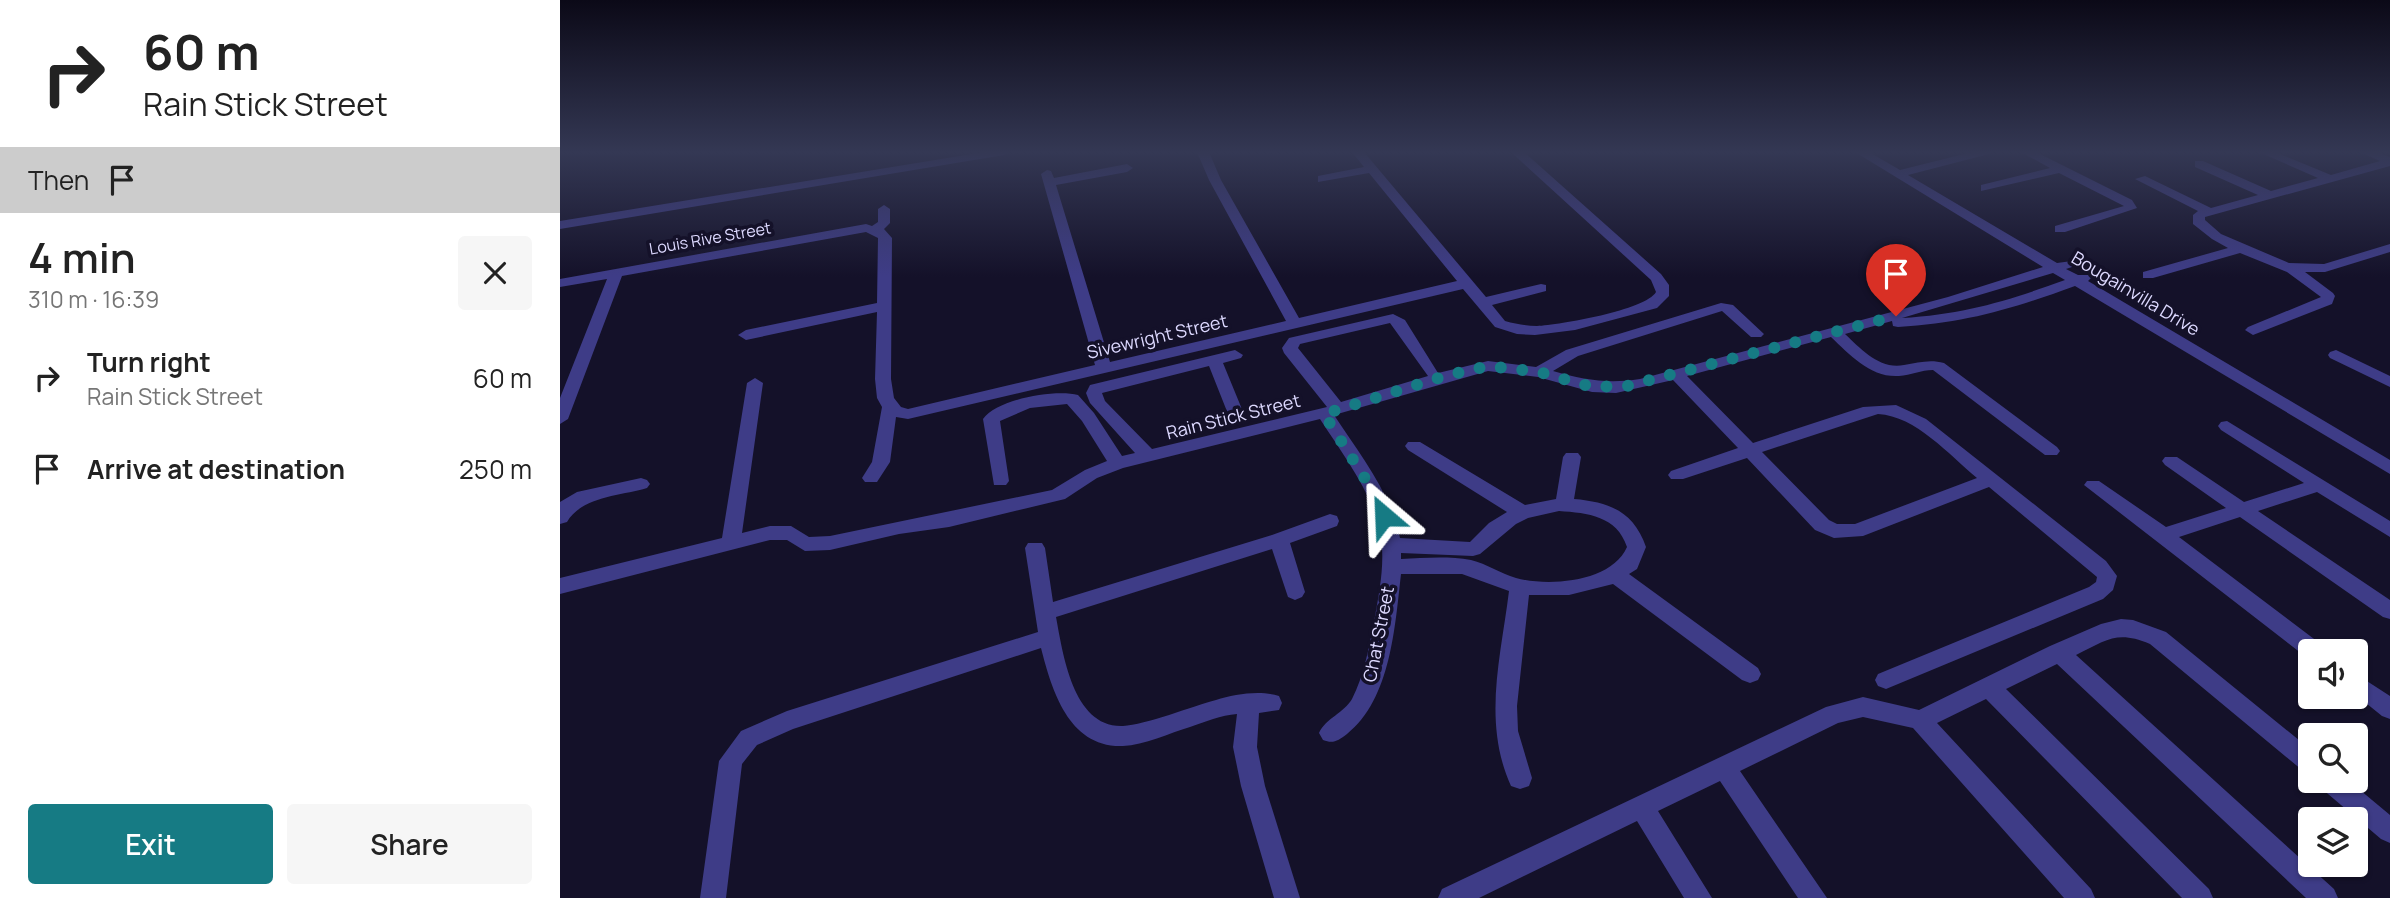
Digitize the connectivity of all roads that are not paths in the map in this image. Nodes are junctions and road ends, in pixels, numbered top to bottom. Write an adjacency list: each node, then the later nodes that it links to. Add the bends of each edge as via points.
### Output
1 (749, 194): 13 (street)
2 (1053, 194): 37 (street)
3 (1223, 194): 28 (street)
4 (1392, 194): 24 (street)
5 (1564, 194): 26 (street, via 1656,277 1663,285 1661,299 1652,305 1527,332 1500,324)
6 (1940, 194): 18 (street, Bougainvilla Drive)
7 (2106, 194): 15 (street, via 2131,208)
8 (2171, 194): 12 (street)
9 (2273, 194): 10 (street)
10 (2269, 195): 12 (street)
11 (884, 209): 14 (street, via 884,223)
12 (2207, 211): 16 (street, via 2199,215 2203,227)
13 (560, 225)
14 (870, 229): 20 (street, Louis Rive Street); 27 (street, via 885,238)
15 (2060, 229)
16 (2242, 248): 19 (street); 21 (street)
17 (2390, 248): 19 (street, via 2325,268)
18 (2062, 266): 22 (street, Bougainvilla Drive); 29 (street, Rain Stick Street)
19 (2289, 267): 30 (street, via 2328,296 2327,301)
20 (616, 274): 23 (street, Louis Rive Street); 45 (street)
21 (2148, 275)
22 (2083, 278): 29 (street, Rain Stick Street, via 1982,312 1941,320); 52 (street, Bougainvilla Drive); 56 (street, Bougainvilla Drive)
23 (560, 283)
24 (1465, 284): 26 (street); 28 (street, Sivewright Street)
25 (1541, 288): 26 (street)
26 (1481, 303)
27 (884, 306): 33 (street); 43 (street, via 883,379)
28 (1294, 323): 37 (street, Sivewright Street)
29 (1870, 323): 31 (street, Rain Stick Street)
30 (2253, 330)
31 (1833, 331): 40 (street, Rain Stick Street); 49 (street, via 1887,370 1938,366)
32 (1756, 334): 39 (street, via 1721,307 1572,353)
33 (746, 335)
34 (1235, 355): 36 (street)
35 (2336, 355): 41 (street)
36 (1214, 360): 46 (street); 51 (street, via 1096,388 1098,403)
37 (1104, 368): 43 (street, Sivewright Street, via 923,411 899,414)
38 (1432, 372): 44 (street, Chat Street, via 1393,318 1294,341 1292,353)
39 (1539, 372): 40 (street, Rain Stick Street, via 1604,388); 44 (street, Rain Stick Street, via 1488,366)
40 (1676, 373): 50 (street)
41 (2390, 382)
42 (755, 383): 72 (street)
43 (889, 409): 58 (street, via 881,462)
44 (1331, 411): 51 (street, Rain Stick Street); 73 (street, Chat Street, via 1384,516)
45 (560, 419)
46 (1238, 419)
47 (2227, 426): 63 (street)
48 (1414, 446): 66 (street)
49 (2052, 451)
50 (1750, 452): 57 (street); 59 (street, via 1886,408 1920,424); 59 (street, via 1822,525 1834,531 1856,531)
51 (1148, 456): 55 (street, Rain Stick Street)
52 (2390, 456)
53 (1572, 457): 64 (street)
54 (2171, 461): 65 (street)
55 (1118, 463): 60 (street, via 1072,398 1052,399 1003,410 991,419); 72 (street, Rain Stick Street, via 1058,495 956,519 830,543 805,544 782,531)
56 (2390, 468)
57 (1676, 475)
58 (871, 478)
59 (1993, 479): 87 (street, via 2099,566 2107,576 2106,585)
60 (1000, 481)
61 (641, 484): 67 (street, via 576,500)
62 (2093, 485): 70 (street)
63 (2319, 485): 65 (street); 69 (street)
64 (1564, 504): 66 (street); 77 (street, via 1592,506 1626,523 1637,542 1632,563)
65 (2243, 510): 70 (street); 81 (street)
66 (1522, 513): 75 (street, via 1495,528 1473,549)
67 (560, 517)
68 (1329, 521): 71 (street)
69 (2390, 530)
70 (2163, 535): 84 (street)
71 (1279, 540): 80 (street); 82 (street)
72 (731, 542): 78 (street, Rain Stick Street)
73 (1392, 545): 75 (street); 76 (street, Chat Street)
74 (1035, 548): 82 (street)
75 (1424, 557): 76 (street); 79 (street, via 1472,568)
76 (1391, 567): 92 (street, Chat Street, via 1367,692 1356,711)
77 (1616, 575): 79 (street, via 1570,587); 86 (street)
78 (560, 586)
79 (1520, 588): 95 (street, via 1506,706 1506,732)
80 (1295, 593)
81 (2390, 611)
82 (1044, 613): 83 (street)
83 (1047, 638): 99 (street, via 787,721 749,738 731,761); 100 (street, via 1071,702 1091,727 1109,735 1141,733 1231,705 1260,703 1245,747)
84 (2298, 639)
85 (2058, 652): 88 (street); 93 (street, via 2121,627 2144,631 2176,651); 106 (street)
86 (1750, 674)
87 (1886, 680)
88 (1990, 688): 91 (street); 105 (street)
89 (2368, 692): 90 (street)
90 (2390, 709)
91 (1920, 720): 94 (street, via 1863,707 1850,709); 104 (street)
92 (1331, 733)
93 (2298, 754)
94 (1724, 767): 97 (street); 103 (street)
95 (1520, 778)
96 (2345, 793): 98 (street)
97 (1641, 806): 101 (street); 102 (street)
98 (2390, 831)
99 (713, 898)
100 (1287, 898)
101 (1451, 898)
102 (1699, 898)
103 (1814, 898)
104 (2082, 898)
105 (2200, 898)
106 (2325, 898)

